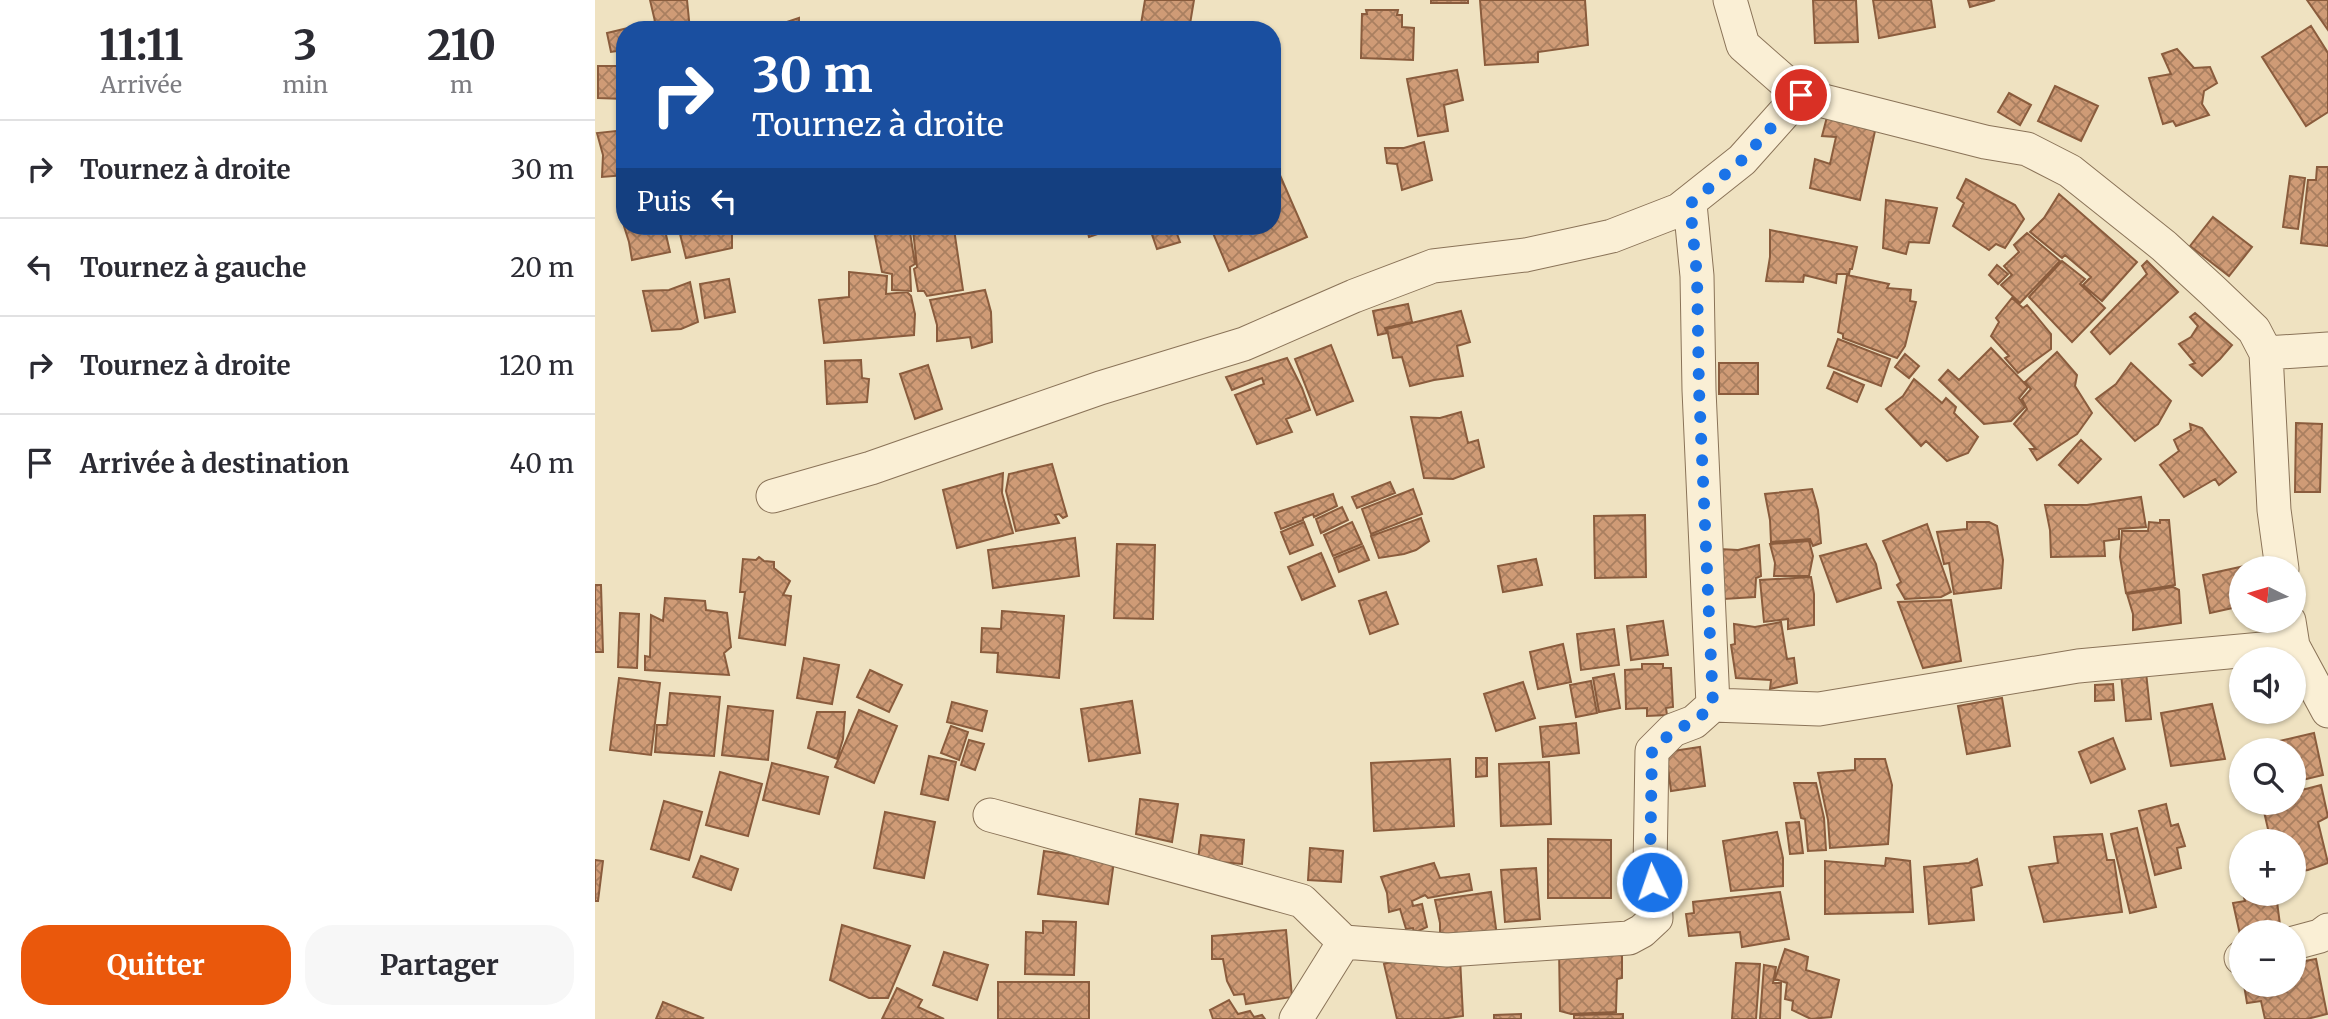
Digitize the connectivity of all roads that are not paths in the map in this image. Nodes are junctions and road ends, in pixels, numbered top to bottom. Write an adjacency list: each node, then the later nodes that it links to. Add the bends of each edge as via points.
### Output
1 (1730, 0): 2 (street, via 1743,45)
2 (1801, 95): 3 (street, via 1742,160); 5 (street, via 2027,149 2070,171 2212,290 2255,330)
3 (1690, 204): 6 (street, via 1612,236 1526,255 1433,266 1244,344); 9 (street, via 1697,276)
4 (2328, 349): 5 (street)
5 (2266, 353): 7 (street)
6 (773, 496)
7 (2280, 556)
8 (2291, 634): 9 (street, via 1819,709); 10 (street)
9 (1713, 705): 14 (street, via 1694,722 1674,730 1652,751 1650,868 1656,918 1642,931 1629,938 1447,950)
10 (2328, 711)
11 (990, 815): 14 (street, via 1302,901)
12 (2328, 930): 13 (street)
13 (2306, 940)
14 (1344, 942): 15 (street)
15 (1296, 1019)

